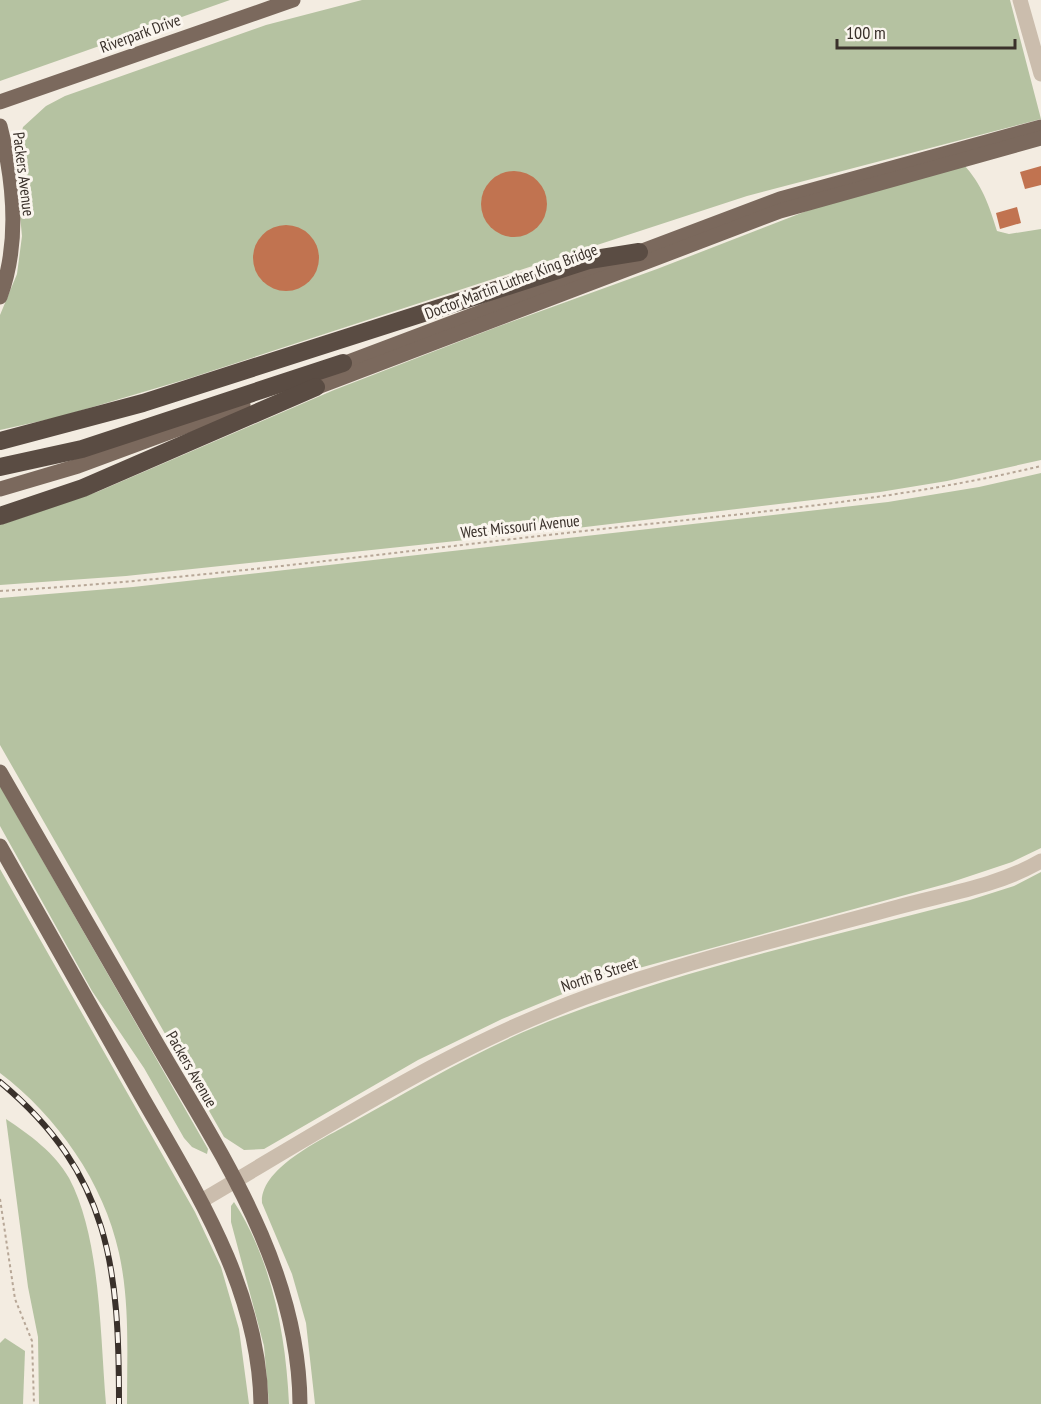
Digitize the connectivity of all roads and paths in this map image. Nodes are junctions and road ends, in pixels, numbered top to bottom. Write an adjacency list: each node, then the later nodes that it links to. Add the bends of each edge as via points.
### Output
1 (293, 0): 4 (main road, Riverpark Drive)
2 (1020, 0): 3 (street)
3 (1041, 74)
4 (0, 102)
5 (0, 126): 10 (main road, Packers Avenue, via 13,231 10,268)
6 (1041, 127): 8 (main road, Doctor Martin Luther King Bridge)
7 (1041, 138): 8 (main road, Doctor Martin Luther King Bridge)
8 (846, 185): 9 (main road, Doctor Martin Luther King Bridge, via 744,211); 12 (main road, Doctor Martin Luther King Bridge)
9 (639, 252): 11 (main road, Doctor Martin Luther King Bridge); 13 (highway, via 589,260 143,403)
10 (0, 297)
11 (343, 363): 15 (highway, via 92,446); 16 (main road, Doctor Martin Luther King Bridge, via 129,448)
12 (316, 387): 17 (main road, Doctor Martin Luther King Bridge, via 102,468); 18 (highway, via 83,488)
13 (0, 441)
14 (1041, 466): 19 (path, West Missouri Avenue, via 964,485 846,501 264,567)
15 (0, 467)
16 (0, 489)
17 (0, 499)
18 (0, 516)
19 (0, 591)
20 (0, 772): 23 (main road, Packers Avenue)
21 (0, 846): 25 (main road)
22 (1041, 861): 23 (street, North B Street, via 982,885 660,973 563,1005 419,1072)
23 (236, 1180): 25 (street, North B Street); 28 (main road, Packers Avenue, via 270,1251 283,1292 293,1332)
24 (0, 1199): 26 (path, via 15,1299 32,1341)
25 (201, 1201): 27 (main road, via 243,1293 254,1335)
26 (34, 1404)
27 (261, 1404)
28 (300, 1404)

